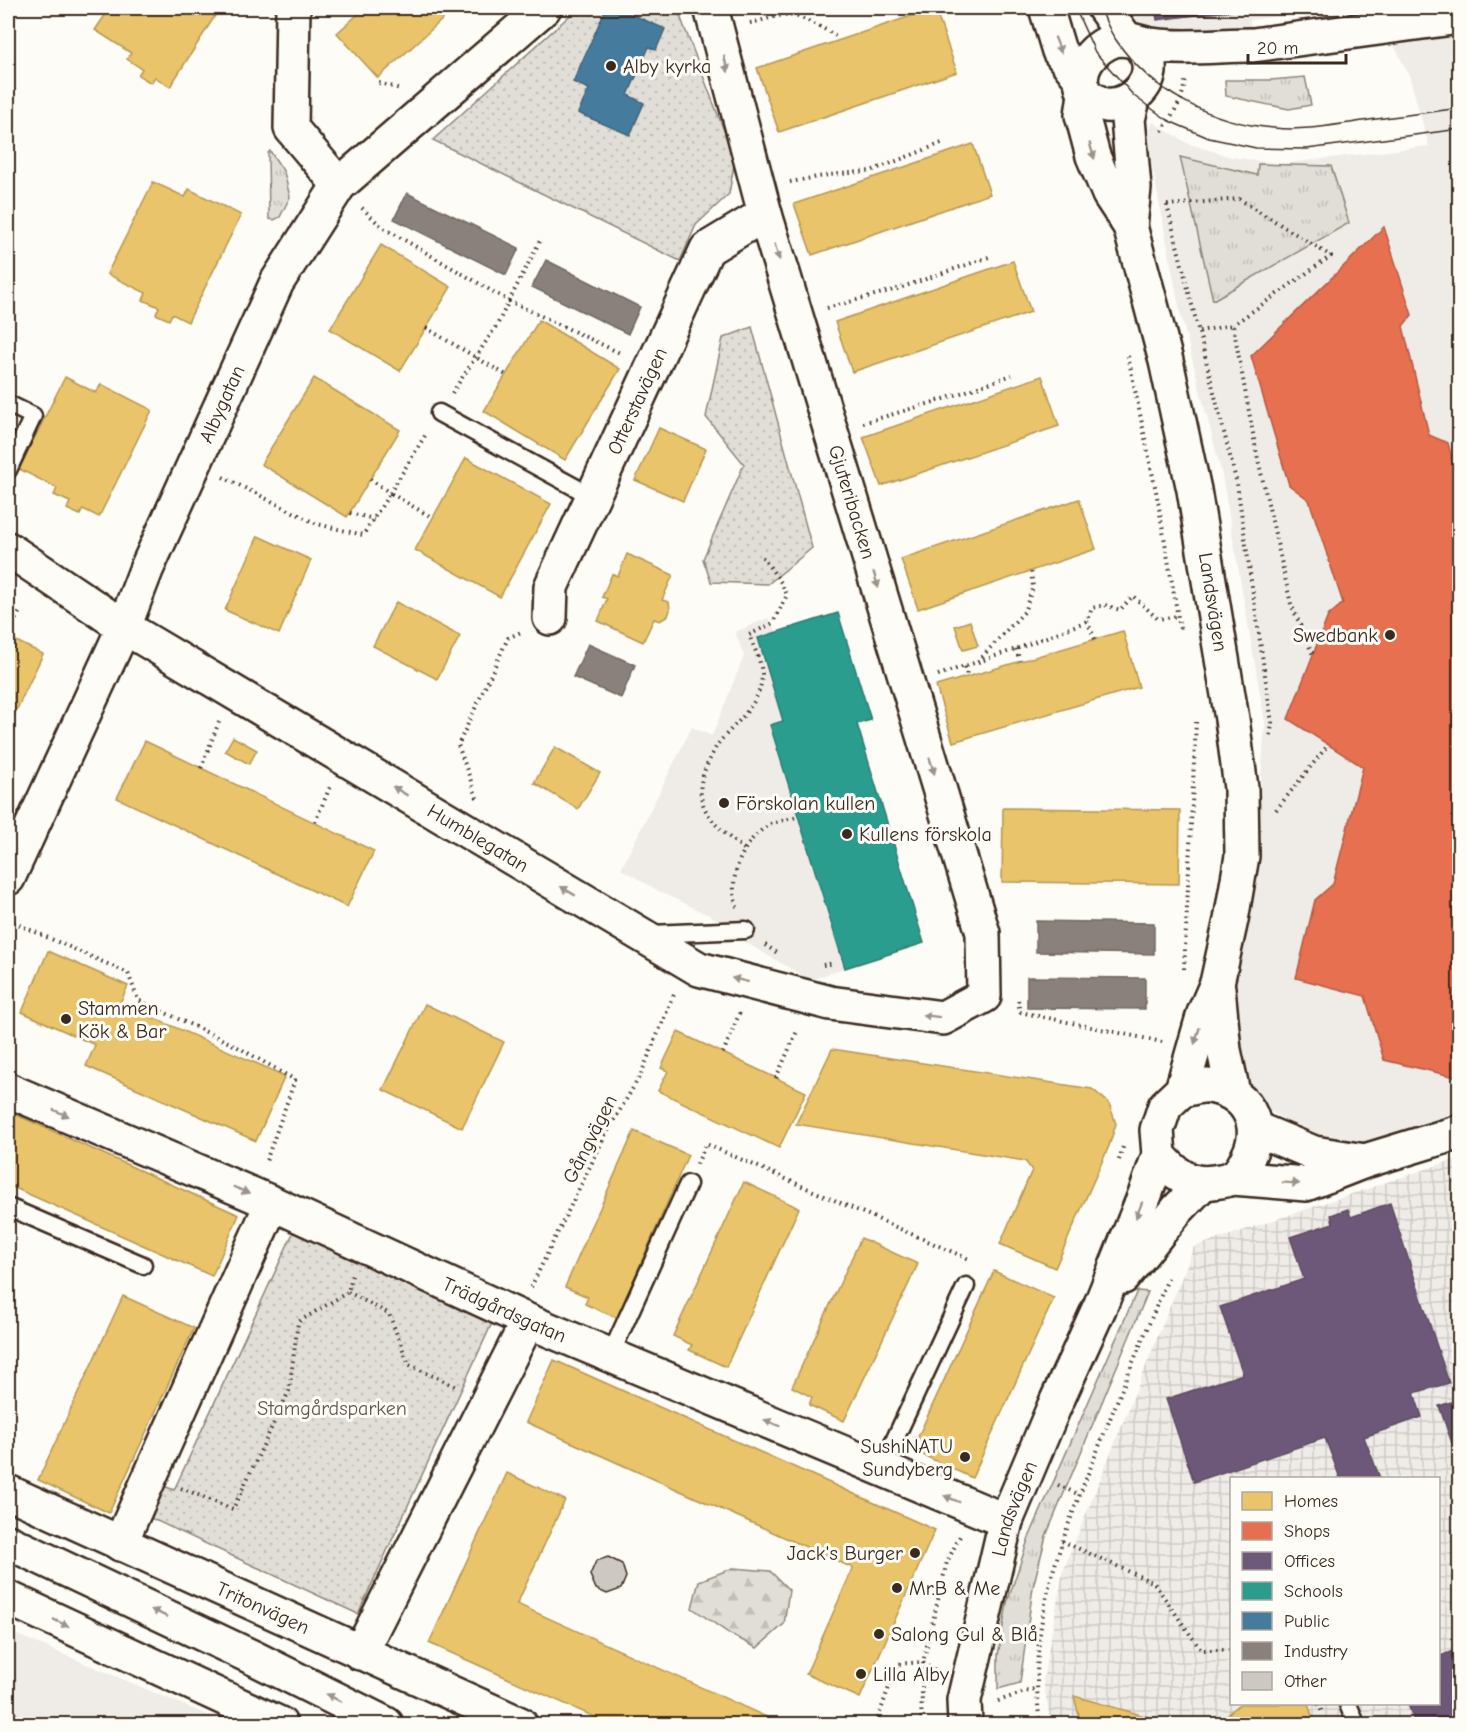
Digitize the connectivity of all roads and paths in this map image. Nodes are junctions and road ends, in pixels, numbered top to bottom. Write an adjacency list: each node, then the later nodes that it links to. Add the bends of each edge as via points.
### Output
1 (293, 8): 20 (street, via 291,128)
2 (544, 8): 20 (street, Albygatan)
3 (711, 8): 22 (street, Gjuteribacken, one-way to 22)
4 (1046, 8): 13 (street, one-way to 13, via 1059,51)
5 (1104, 8): 10 (street)
6 (1460, 17): 11 (street, bridge)
7 (747, 23): 9 (path, via 785,14)
8 (1460, 31): 11 (street)
9 (836, 36)
10 (1132, 41): 11 (street); 13 (street, via 1115,40 1095,52 1085,63); 14 (street, via 1146,54 1149,65)
11 (1255, 51): 14 (street, via 1183,64)
12 (379, 82): 15 (path)
13 (1083, 86): 14 (street, via 1106,105 1124,102); 23 (street, Landsvägen, one-way to 23, via 1082,115 1093,156 1108,194)
14 (1141, 86): 23 (street, Landsvägen, via 1128,119 1134,188)
15 (409, 92)
16 (1181, 100): 17 (path)
17 (1169, 121)
18 (942, 143): 19 (path, via 871,171)
19 (783, 183)
20 (339, 185): 26 (path, via 381,227); 55 (street, Albygatan, via 277,282)
21 (1167, 205): 28 (path, via 1239,199 1331,256)
22 (765, 214): 33 (street, Otterstavägen, via 707,249); 86 (street, Gjuteribacken, one-way to 86, via 983,933)
23 (1130, 226): 83 (street, Landsvägen, via 1194,490 1241,788 1242,856)
24 (540, 242): 26 (path)
25 (989, 257): 27 (path, via 897,289)
26 (510, 301): 32 (path); 33 (path)
27 (820, 310)
28 (1233, 325): 30 (path); 59 (path, via 1257,456 1291,604)
29 (426, 328): 32 (path)
30 (1199, 331)
31 (1127, 356): 51 (path)
32 (475, 357): 34 (path); 37 (path)
33 (652, 369): 43 (street, Otterstavägen)
34 (506, 375)
35 (1012, 375): 38 (path)
36 (8, 404): 39 (lane, via 33,416)
37 (439, 413): 42 (path); 43 (lane)
38 (853, 425)
39 (8, 470)
40 (217, 474): 46 (path, via 317,524 363,535)
41 (370, 479): 42 (path)
42 (390, 493): 45 (path); 46 (path)
43 (593, 497): 52 (street, Otterstavägen, via 551,587)
44 (350, 513): 46 (path)
45 (433, 518)
46 (374, 519)
47 (8, 549): 55 (street, Humblegatan)
48 (760, 555): 74 (path, via 787,595 773,623 749,635 762,675 758,693 745,716 720,741 700,784 712,822)
49 (1030, 571): 61 (path, via 1033,587 1024,612)
50 (20, 611): 54 (path, via 12,626)
51 (1178, 616): 53 (path, via 1158,619 1133,596 1120,610 1105,605 1092,608); 56 (path)
52 (550, 618): 70 (path, via 508,638 458,745)
53 (1087, 621): 57 (path); 58 (path)
54 (8, 624)
55 (124, 627): 75 (street, Albygatan); 78 (street, Humblegatan, one-way to 55)
56 (1182, 637)
57 (1095, 639)
58 (1016, 649): 60 (path); 61 (path)
59 (1313, 655)
60 (1020, 661)
61 (977, 662): 62 (path)
62 (964, 667): 63 (path); 64 (path)
63 (936, 675)
64 (968, 677)
65 (1195, 712): 82 (path)
66 (223, 713): 68 (path)
67 (1328, 745): 71 (path)
68 (201, 768)
69 (331, 785): 73 (path)
70 (478, 800)
71 (1269, 817)
72 (796, 818): 74 (path, via 770,825)
73 (315, 822)
74 (744, 849): 77 (path, via 734,879 734,899)
75 (10, 864)
76 (8, 920): 103 (path, via 128,973 138,1000 236,1046 295,1080)
77 (746, 930): 78 (lane); 79 (path)
78 (642, 935): 86 (street, Humblegatan, one-way to 78, via 944,1018 830,1003 699,969)
79 (781, 955)
80 (834, 963): 81 (path)
81 (818, 966)
82 (1184, 977)
83 (1217, 983): 93 (street, Landsvägen, one-way to 93, via 1204,1013); 94 (street, Landsvägen)
84 (675, 991): 111 (path, Gångvägen, via 641,1074 605,1136)
85 (1017, 992): 89 (path, via 1020,1012)
86 (984, 996)
87 (736, 1022): 90 (path)
88 (794, 1038): 91 (path)
89 (1166, 1043)
90 (723, 1053)
91 (776, 1078)
92 (8, 1090): 103 (street, Trädgårdsgatan, one-way to 103)
93 (1182, 1090): 94 (street, via 1208,1086); 98 (street, Landsvägen, via 1165,1106 1157,1130)
94 (1233, 1093): 95 (street, Landsvägen, via 1248,1108)
95 (1256, 1130): 99 (street, via 1314,1153); 101 (street, Landsvägen, via 1244,1165)
96 (1460, 1132): 99 (street)
97 (1125, 1140): 100 (path)
98 (1159, 1155): 101 (street, via 1186,1179); 110 (street, Landsvägen, one-way to 110)
99 (1365, 1161): 101 (street, one-way to 99, via 1306,1184)
100 (1117, 1171)
101 (1218, 1181): 110 (street, Landsvägen, via 1177,1210)
102 (688, 1184): 107 (path, via 706,1144 975,1262); 112 (lane)
103 (262, 1199): 105 (street, Trädgårdsgatan); 115 (street)
104 (8, 1207): 106 (lane)
105 (359, 1244): 108 (path); 111 (street, Trädgårdsgatan)
106 (143, 1265)
107 (966, 1286): 114 (lane)
108 (348, 1292): 113 (path, via 389,1314 409,1365); 115 (path, via 298,1322 289,1391 234,1509)
109 (1161, 1294): 119 (path)
110 (1101, 1304): 118 (street, Landsvägen)
111 (521, 1318): 112 (street, Trädgårdsgatan); 113 (street)
112 (610, 1356): 114 (street, Trädgårdsgatan, one-way to 112)
113 (487, 1402): 124 (street)
114 (881, 1469): 117 (street, Trädgårdsgatan, one-way to 114)
115 (151, 1474): 121 (street)
116 (8, 1492): 121 (street, Tritonvägen)
117 (973, 1508): 118 (street, Trädgårdsgatan); 125 (path, via 947,1562)
118 (1006, 1521): 135 (street, Landsvägen, via 964,1700)
119 (1062, 1541): 123 (path, via 1154,1583 1202,1650); 127 (path, via 1038,1641)
120 (8, 1542): 131 (street, one-way to 120)
121 (120, 1544): 124 (street, Tritonvägen)
122 (8, 1598): 130 (street, one-way to 130)
123 (1230, 1650)
124 (360, 1653): 132 (street, Tritonvägen)
125 (923, 1662): 126 (path); 133 (path, via 897,1664); 134 (path)
126 (943, 1676)
127 (1037, 1688): 128 (path); 136 (path)
128 (997, 1702)
129 (1348, 1705): 137 (lane)
130 (280, 1725)
131 (386, 1725)
132 (520, 1725)
133 (876, 1725)
134 (921, 1725)
135 (965, 1725)
136 (1040, 1725)
137 (1356, 1725)

